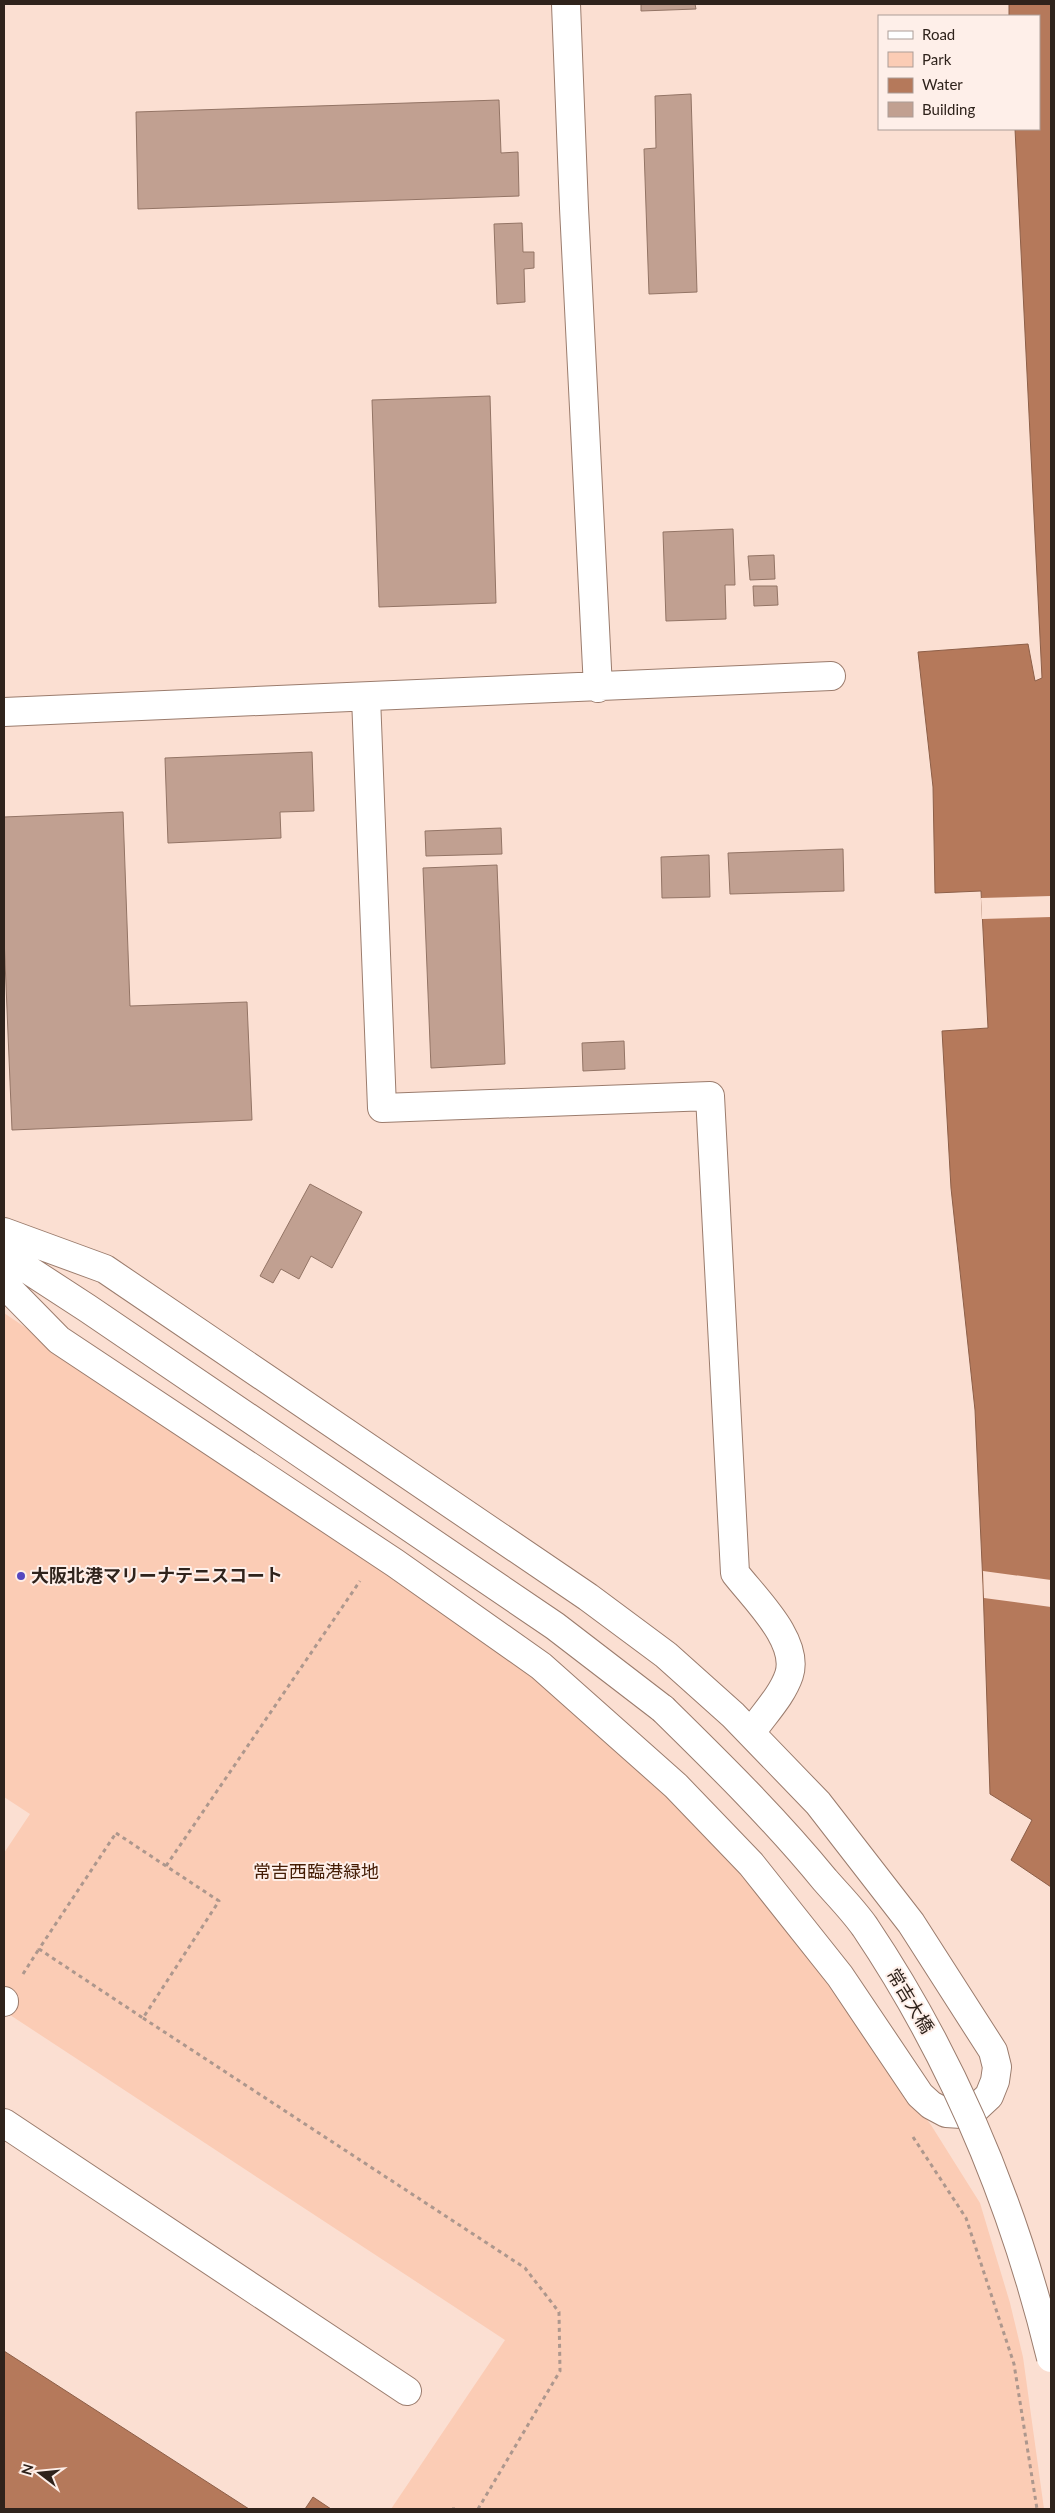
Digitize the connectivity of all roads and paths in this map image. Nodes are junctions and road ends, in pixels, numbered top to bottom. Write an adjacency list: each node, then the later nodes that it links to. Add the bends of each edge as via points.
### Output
1 (566, 4): 3 (street)
2 (831, 676): 3 (street)
3 (598, 688): 4 (street)
4 (366, 697): 5 (street); 10 (street, via 382,1108 710,1096 734,1566 784,1636 790,1655 789,1674)
5 (4, 712)
6 (4, 1232): 10 (street, via 106,1269 588,1597 666,1656)
7 (4, 1254): 15 (street, 常吉大橋, bridge, via 555,1626 663,1709 788,1834 858,1918 931,2034 985,2150 1036,2296)
8 (4, 1284): 10 (street, via 60,1340 395,1563 541,1666 676,1786 751,1864 840,1976 920,2095 946,2113 962,2114 974,2110 989,2096 997,2067 993,2051 980,2028 911,1923 824,1810)
9 (363, 1577): 11 (path)
10 (750, 1733)
11 (166, 1866): 12 (path, via 219,1901); 12 (path, via 116,1833 40,1950)
12 (144, 2018): 17 (path, via 525,2268 559,2312 560,2371)
13 (4, 2123): 16 (street)
14 (966, 2218): 18 (path, via 1014,2364)
15 (1051, 2358)
16 (407, 2391)
17 (478, 2509)
18 (1037, 2509)

